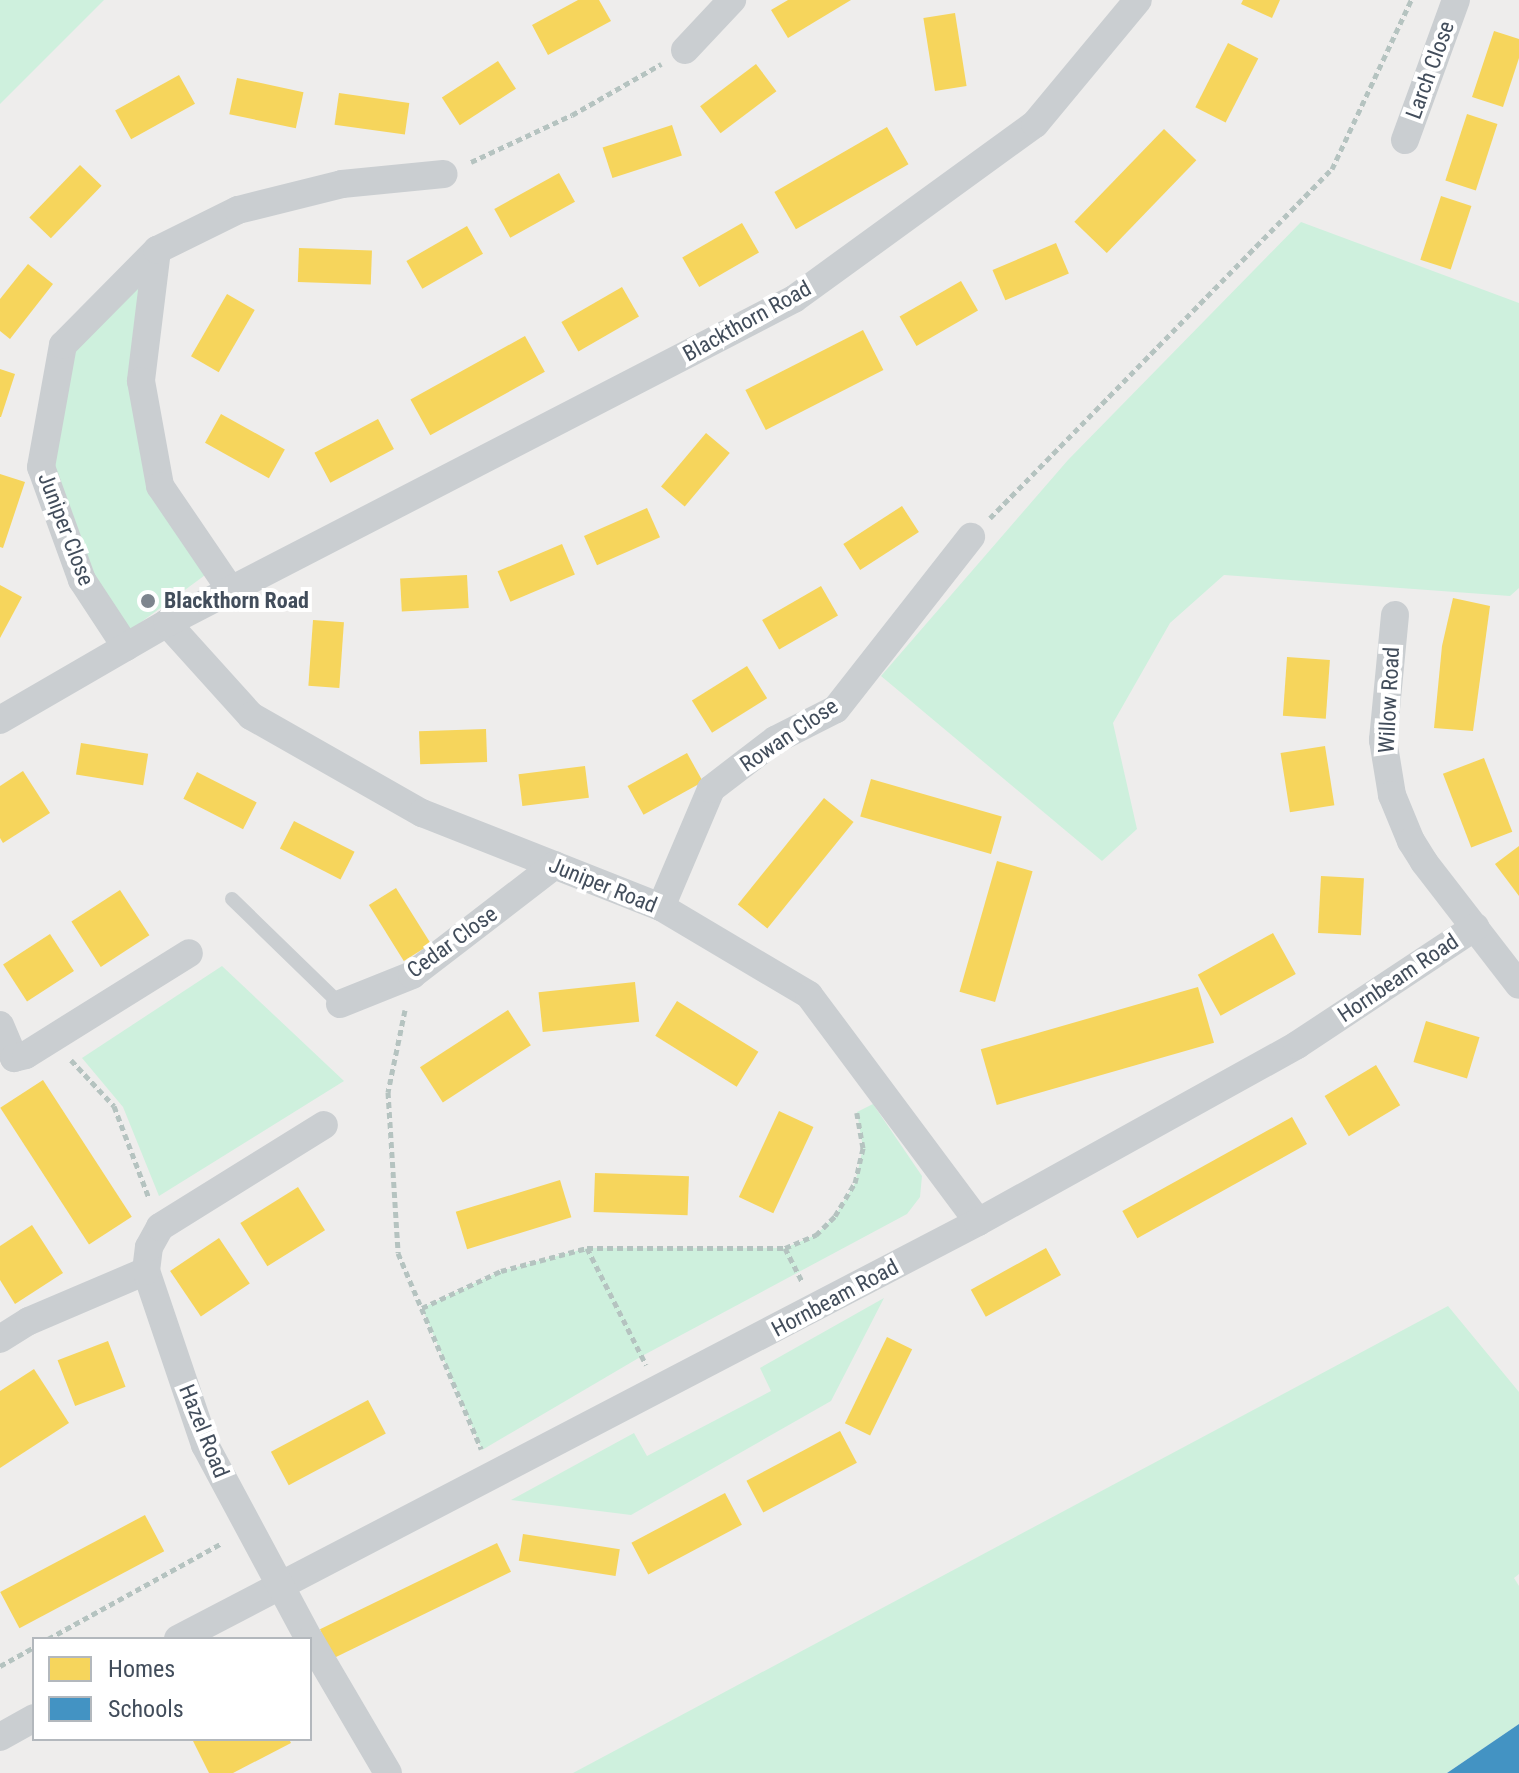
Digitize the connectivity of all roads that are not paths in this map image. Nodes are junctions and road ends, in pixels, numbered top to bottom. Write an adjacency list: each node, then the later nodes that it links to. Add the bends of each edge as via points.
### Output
1 (732, 0): 4 (street)
2 (1456, 0): 5 (street, Larch Close)
3 (1127, 4): 9 (street, Blackthorn Road, via 1035,124 794,299)
4 (685, 50)
5 (1405, 140)
6 (444, 174): 7 (street, Juniper Close, via 342,184 238,210)
7 (157, 250): 9 (street, via 141,381 160,486); 12 (street, Juniper Close, via 63,345 41,467 82,580)
8 (971, 537): 16 (street, Rowan Close, via 836,709 775,740 711,789)
9 (230, 589): 11 (street, Blackthorn Road)
10 (1395, 615): 17 (street, Willow Road, via 1383,740 1392,795 1411,841)
11 (167, 623): 12 (street, Blackthorn Road); 14 (street, Juniper Road, via 251,716 422,813)
12 (126, 647): 13 (street, Blackthorn Road)
13 (0, 720)
14 (555, 865): 16 (street, Juniper Road); 20 (street, Cedar Close, via 412,975)
15 (232, 899): 20 (lane)
16 (661, 907): 24 (street, Juniper Road, via 809,995)
17 (1475, 927): 19 (street, Willow Road); 24 (street, Hornbeam Road, via 1297,1045)
18 (189, 953): 22 (street)
19 (1519, 985)
20 (340, 1004)
21 (0, 1025): 22 (street)
22 (7, 1067)
23 (324, 1125): 25 (street, via 160,1227 149,1247)
24 (978, 1222): 27 (street, Hornbeam Road)
25 (146, 1271): 26 (street, via 29,1321); 27 (street, Hazel Road, via 205,1445)
26 (0, 1339)
27 (277, 1584): 28 (street, Hornbeam Road); 29 (street, Hazel Road)
28 (182, 1637)
29 (308, 1637)
30 (312, 1643): 33 (street, Hazel Road)
31 (32, 1719): 32 (street)
32 (0, 1737)
33 (388, 1773)

